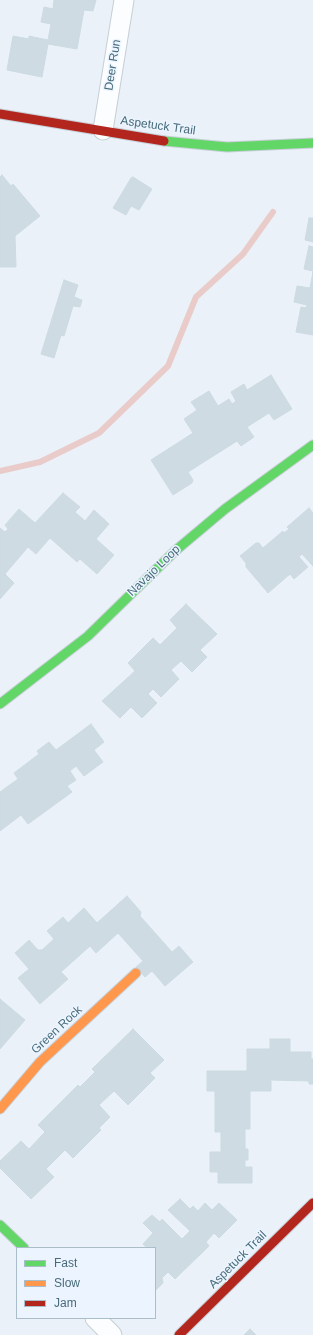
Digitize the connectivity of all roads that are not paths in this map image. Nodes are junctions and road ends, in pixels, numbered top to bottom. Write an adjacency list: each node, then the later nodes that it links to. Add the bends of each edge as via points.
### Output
1 (124, 0): 3 (street, Deer Run)
2 (0, 114): 3 (street, Aspetuck Trail)
3 (103, 130): 4 (street, Aspetuck Trail, via 173,142 227,147)
4 (313, 143)
5 (313, 446): 6 (street, Navajo Loop, via 225,509 175,551 88,636)
6 (0, 704)
7 (136, 973): 8 (street, Green Rock, via 40,1062)
8 (0, 1110)
9 (313, 1203): 14 (street, Aspetuck Trail)
10 (0, 1225): 11 (street)
11 (23, 1247)
12 (96, 1319): 13 (street)
13 (112, 1335)
14 (179, 1335)

